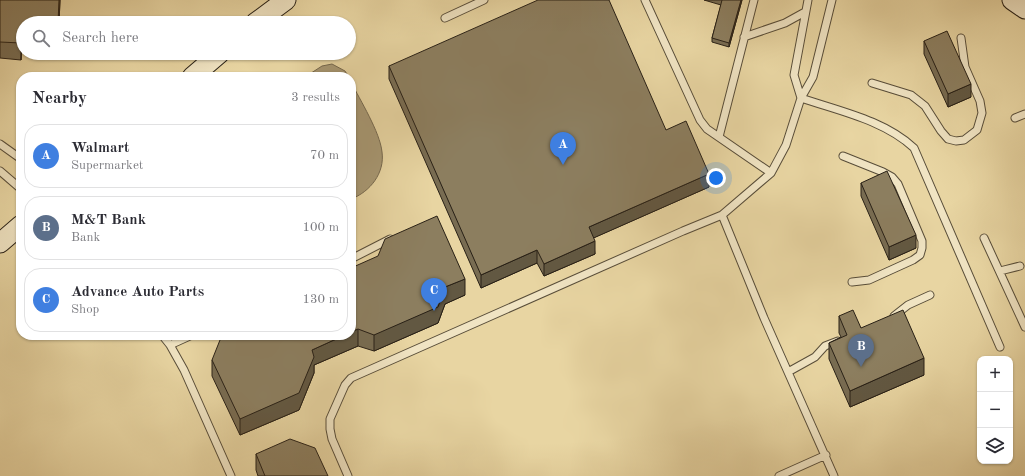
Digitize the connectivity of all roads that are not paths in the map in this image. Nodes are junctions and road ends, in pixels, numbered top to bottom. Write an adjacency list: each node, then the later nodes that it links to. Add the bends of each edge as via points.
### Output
1 (286, 0): 10 (street)
2 (484, 0): 11 (lane)
3 (645, 0): 20 (lane, via 700,120 707,129)
4 (754, 0): 12 (lane)
5 (808, 0): 9 (lane)
6 (832, 0): 17 (lane, via 813,77)
7 (1012, 0): 8 (street)
8 (1025, 9)
9 (806, 12): 12 (lane, via 785,23); 17 (lane, via 794,75)
10 (264, 16)
11 (445, 18)
12 (744, 37): 20 (lane)
13 (961, 38): 16 (lane, via 965,67 980,101 982,113 977,130 964,140 948,139 925,106 911,95)
14 (212, 60): 15 (street)
15 (198, 72)
16 (872, 83)
17 (800, 98): 25 (lane, via 786,145); 43 (lane, via 895,133 914,148)
18 (1025, 114): 19 (lane)
19 (1015, 118)
20 (719, 137): 25 (lane)
21 (0, 144): 22 (lane)
22 (16, 155)
23 (843, 156): 35 (lane, via 892,177 898,184 922,241 920,255 913,260 869,280)
24 (0, 171): 26 (lane)
25 (771, 173): 27 (lane)
26 (16, 185)
27 (722, 215): 44 (lane); 47 (lane, via 351,378 345,385 330,420 332,439)
28 (16, 229): 31 (street)
29 (984, 238): 34 (lane)
30 (390, 239): 32 (lane)
31 (0, 243)
32 (356, 256)
33 (1020, 266): 34 (lane)
34 (1000, 271): 38 (lane)
35 (852, 282)
36 (930, 295): 37 (lane, via 908,305)
37 (889, 318)
38 (1025, 327)
39 (842, 339): 44 (lane, via 825,346 815,357)
40 (166, 340): 42 (lane)
41 (181, 340): 42 (lane)
42 (170, 345): 46 (lane, via 184,370)
43 (1000, 347)
44 (788, 372): 45 (lane)
45 (826, 455): 48 (lane); 49 (lane)
46 (231, 476)
47 (348, 476)
48 (779, 476)
49 (834, 476)

